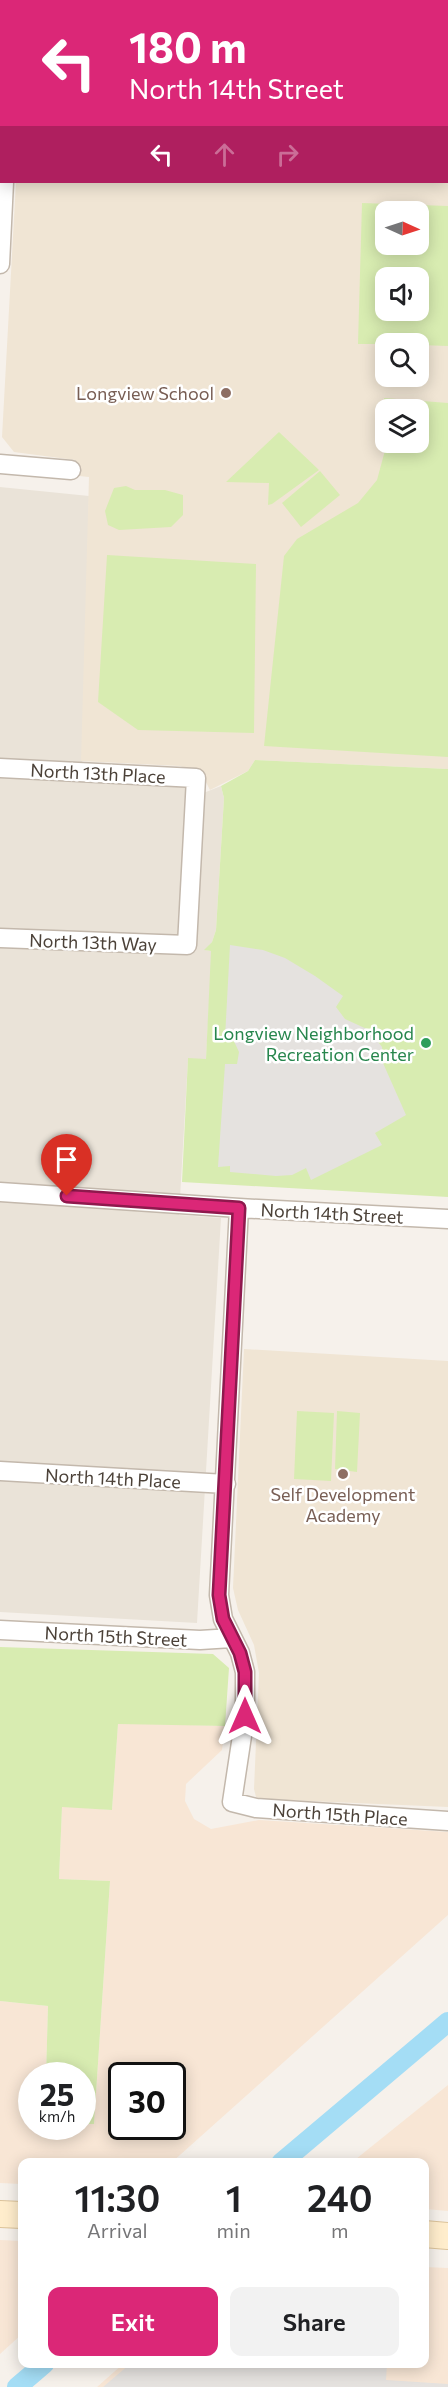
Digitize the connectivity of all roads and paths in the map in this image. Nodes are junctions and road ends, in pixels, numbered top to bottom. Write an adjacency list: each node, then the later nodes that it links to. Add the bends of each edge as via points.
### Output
1 (4, 183): 2 (street)
2 (0, 264)
3 (0, 464): 4 (street)
4 (71, 470)
5 (0, 768): 7 (street, North 13th Place, via 196,778)
6 (0, 938): 7 (street, North 13th Way)
7 (187, 945)
8 (0, 1192): 9 (street, North 14th Street)
9 (239, 1208): 10 (street, North 14th Street); 12 (street)
10 (448, 1219)
11 (0, 1471): 12 (street, North 14th Place)
12 (226, 1484): 14 (street, via 219,1595 223,1619)
13 (0, 1630): 14 (street, North 15th Street, via 200,1640)
14 (232, 1638): 15 (street, North 15th Place, via 245,1672 245,1716 232,1802 256,1809)
15 (448, 1821)
16 (0, 2214): 17 (main road)
17 (18, 2215)
18 (429, 2234): 19 (main road)
19 (448, 2236)

